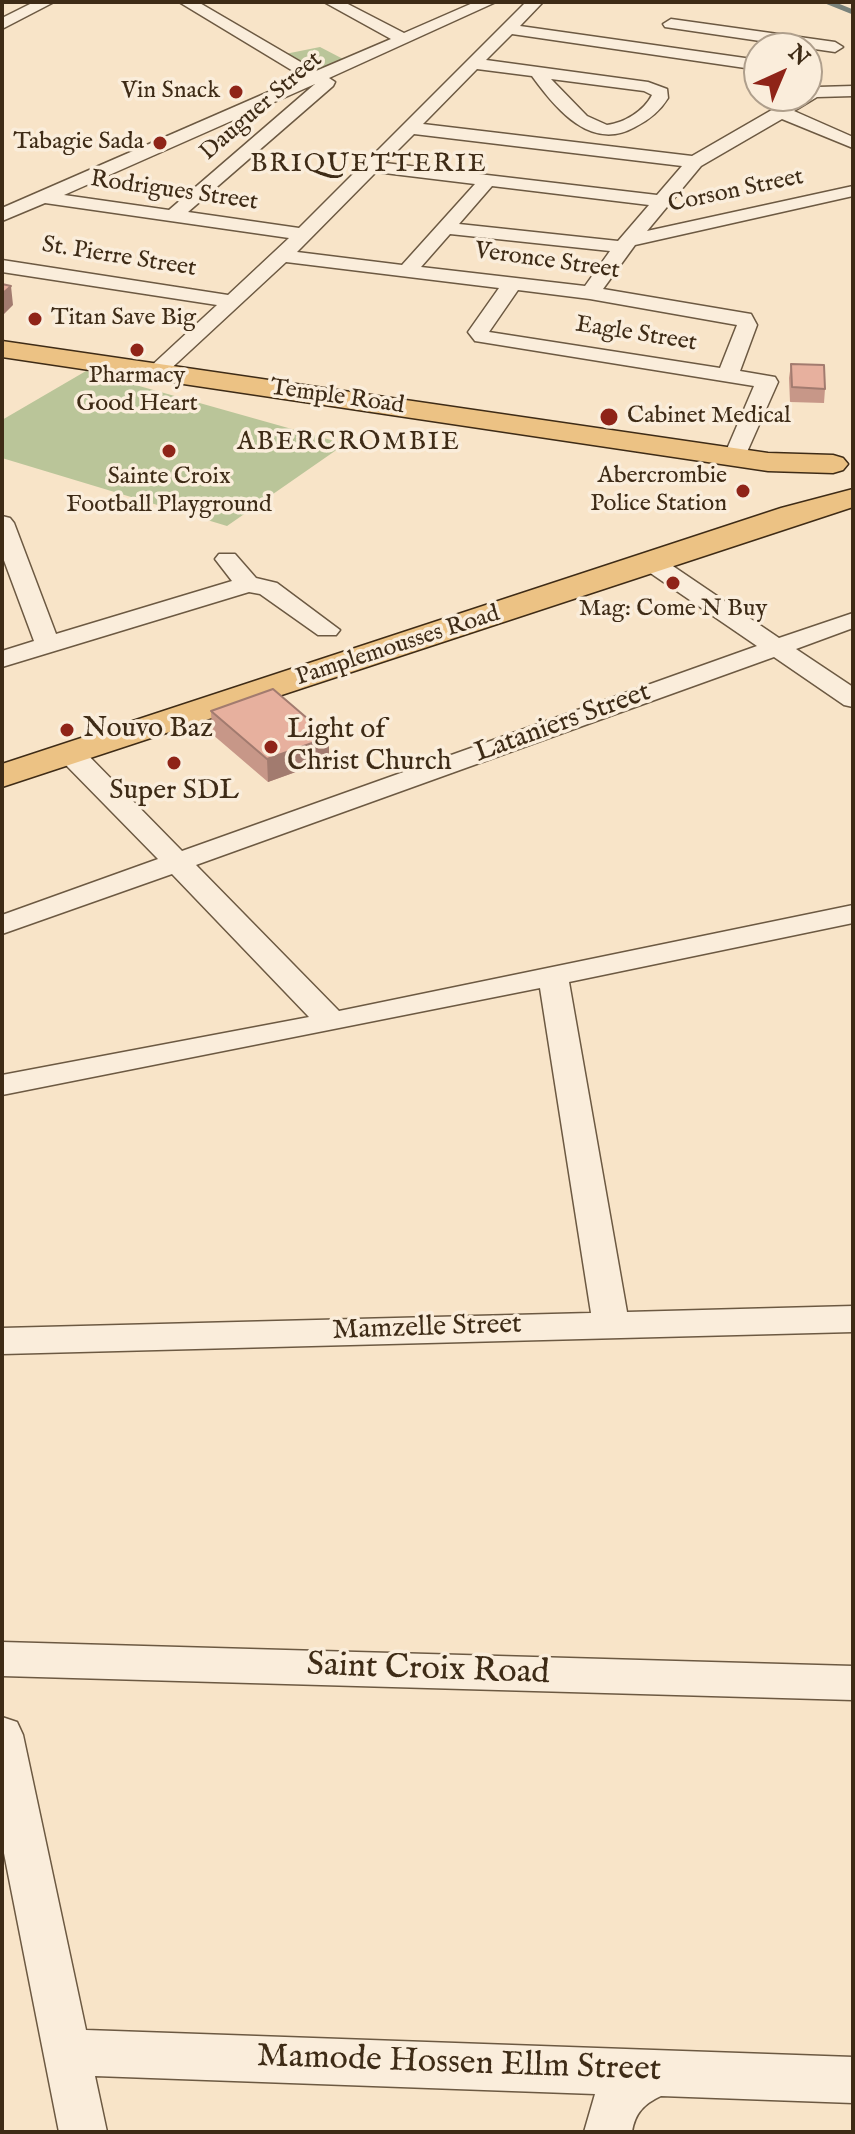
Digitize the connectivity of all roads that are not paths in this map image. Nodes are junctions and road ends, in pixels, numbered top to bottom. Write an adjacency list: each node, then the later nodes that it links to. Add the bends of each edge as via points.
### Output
1 (46, 2): 6 (street)
2 (189, 2): 15 (street)
3 (332, 2): 8 (street)
4 (488, 2): 8 (street)
5 (535, 2): 7 (street)
6 (2, 24)
7 (510, 29): 10 (street); 13 (street)
8 (404, 39): 12 (street)
9 (835, 47): 10 (street, via 668,17)
10 (657, 49): 11 (street)
11 (743, 62)
12 (348, 64): 15 (street); 28 (street, Dauguer Street)
13 (476, 64): 14 (street); 19 (street)
14 (538, 73): 14 (street, via 648,87 661,93 659,102 625,129 600,130 576,117)
15 (314, 77): 25 (street)
16 (823, 90): 17 (street)
17 (853, 91)
18 (781, 112): 20 (street); 21 (street)
19 (409, 128): 21 (street); 22 (street)
20 (853, 143)
21 (695, 162): 26 (street)
22 (368, 166): 23 (street); 30 (street)
23 (488, 180): 26 (street); 29 (street)
24 (853, 191): 31 (street, Corson Street)
25 (41, 197): 27 (street); 28 (street, Rodrigues Street)
26 (664, 201): 31 (street)
27 (2, 215)
28 (172, 217): 30 (street, Rodrigues Street)
29 (445, 228): 31 (street, Corson Street); 34 (street)
30 (300, 234): 32 (street)
31 (626, 243): 36 (street)
32 (282, 256): 34 (street, Veronce Street); 37 (street)
33 (2, 266): 37 (street, St. Pierre Street)
34 (408, 270): 35 (street, Veronce Street)
35 (513, 283): 36 (street, Veronce Street); 40 (street, Eagle Street, via 481,326 482,337)
36 (590, 293): 40 (street, Veronce Street, via 744,318 747,325)
37 (229, 301): 39 (street)
38 (2, 349): 39 (main road, Temple Road)
39 (157, 371): 41 (main road, Temple Road)
40 (728, 375): 41 (street, Eagle Street, via 768,384)
41 (735, 456): 42 (main road, Temple Road)
42 (776, 466): 43 (main road, Temple Road); 44 (main road, via 803,486)
43 (841, 480): 44 (main road, Pamplemousses Road)
44 (798, 510): 47 (main road, Pamplemousses Road)
45 (2, 523): 51 (street)
46 (227, 559): 48 (street)
47 (652, 563): 52 (street); 55 (main road, Pamplemousses Road)
48 (248, 584): 50 (street, via 268,588); 51 (street)
49 (853, 620): 52 (street, Lataniers Street)
50 (327, 630)
51 (48, 646): 53 (street)
52 (777, 648): 54 (street); 57 (street, Lataniers Street)
53 (2, 659)
54 (853, 699)
55 (71, 754): 56 (main road, Pamplemousses Road); 57 (street)
56 (2, 776)
57 (177, 862): 59 (street, Lataniers Street); 61 (street)
58 (853, 914): 60 (street)
59 (2, 925)
60 (553, 977): 61 (street); 64 (street)
61 (332, 1022): 62 (street)
62 (2, 1085)
63 (853, 1319): 64 (street, Mamzelle Street)
64 (611, 1324): 65 (street, Mamzelle Street)
65 (2, 1341)
66 (2, 1659): 67 (street, Saint Croix Road)
67 (853, 1683)
68 (2, 1735): 69 (street)
69 (65, 2052): 70 (street, Mamode Hossen Ellm Street); 72 (street)
70 (667, 2072): 71 (street, Mamode Hossen Ellm Street); 73 (street, via 636,2081 609,2110)
71 (853, 2080)
72 (83, 2132)
73 (608, 2132)

